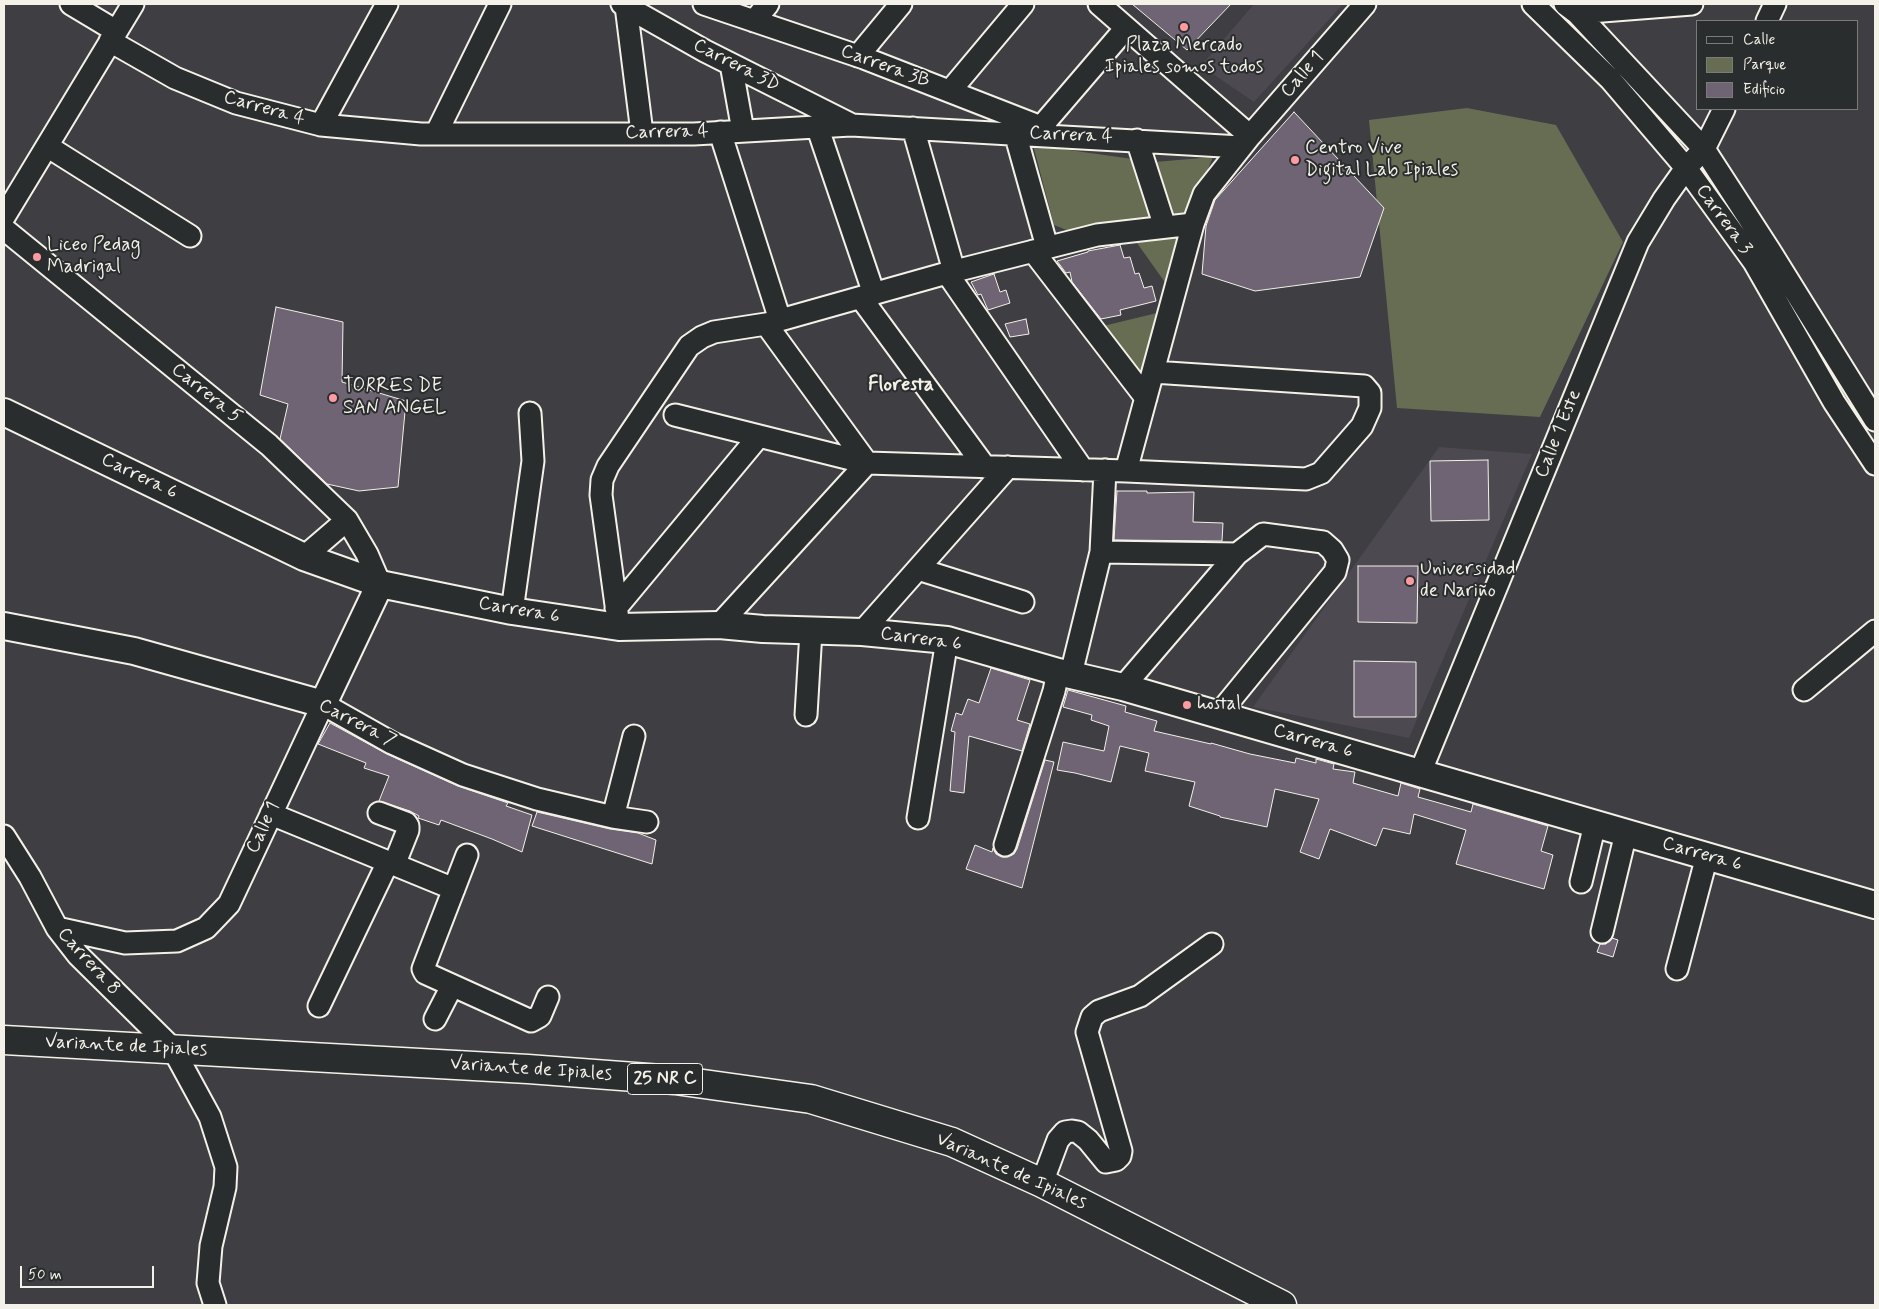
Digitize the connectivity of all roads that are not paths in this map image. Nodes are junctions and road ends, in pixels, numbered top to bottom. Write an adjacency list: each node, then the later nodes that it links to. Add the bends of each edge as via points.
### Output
1 (72, 4): 19 (street, Carrera 4)
2 (133, 4): 19 (street)
3 (387, 4): 25 (street)
4 (500, 4): 33 (street)
5 (704, 4): 17 (street, Carrera 3B)
6 (768, 4): 17 (street)
7 (901, 4): 20 (street)
8 (1023, 4): 22 (street)
9 (1099, 4): 18 (street)
10 (1365, 4): 36 (street, Calle 1)
11 (1692, 4): 15 (street)
12 (1775, 4): 16 (street)
13 (624, 5): 21 (street, Carrera 3D); 31 (street)
14 (1537, 5): 39 (street, Carrera 3, via 1610,79)
15 (1571, 9): 38 (street, Carrera 3)
16 (1767, 20)
17 (754, 21): 20 (street, Carrera 3B)
18 (1126, 28): 27 (street); 36 (street)
19 (113, 36): 25 (street, Carrera 4, via 176,78 236,104); 37 (street)
20 (858, 56): 22 (street, Carrera 3B)
21 (731, 64): 24 (street, Carrera 3D); 29 (street)
22 (950, 91): 27 (street, Carrera 3B)
23 (1724, 110): 38 (street, Calle 1 Este)
24 (851, 125): 26 (street, Carrera 4); 28 (street, Carrera 4)
25 (322, 126): 33 (street, Carrera 4)
26 (817, 126): 29 (street, Carrera 4); 47 (street)
27 (1041, 127): 34 (street, Carrera 3B)
28 (913, 128): 32 (street, Carrera 4); 46 (street)
29 (743, 131): 30 (street, Carrera 4)
30 (720, 132): 31 (street, Carrera 4); 48 (street)
31 (642, 133): 33 (street, Carrera 4)
32 (1015, 133): 34 (street, Carrera 4); 45 (street)
33 (436, 134)
34 (1065, 136): 35 (street, Carrera 4)
35 (1137, 140): 36 (street, Carrera 4); 42 (street)
36 (1246, 141): 41 (street, Calle 1, via 1204,194)
37 (47, 146): 40 (street); 44 (street)
38 (1704, 149): 39 (street, Calle 1 Este); 54 (street, Carrera 3)
39 (1686, 168): 57 (street, Carrera 3, via 1754,262 1834,402); 85 (street, Calle 1 Este, via 1638,242)
40 (4, 216)
41 (1193, 224): 42 (street); 49 (street, Calle 1)
42 (1165, 227): 45 (street, via 1097,235)
43 (4, 229): 63 (street, Carrera 5, via 269,445)
44 (190, 236)
45 (1040, 249): 46 (street); 50 (street)
46 (951, 272): 47 (street); 60 (street)
47 (867, 296): 48 (street); 58 (street)
48 (773, 322): 56 (street); 71 (street, via 714,332 689,346 608,466 602,480 601,495)
49 (1153, 372): 50 (street, Calle 1); 62 (street, via 1364,386 1370,393 1370,408 1362,426 1321,473 1306,479)
50 (1146, 398): 62 (street, Calle 1)
51 (4, 412): 66 (main road, Carrera 6)
52 (530, 414): 70 (street, via 533,462)
53 (676, 415): 55 (street)
54 (1875, 420)
55 (759, 436): 56 (street); 71 (street)
56 (867, 463): 58 (street); 72 (street)
57 (1875, 464)
58 (985, 466): 59 (street)
59 (1008, 467): 60 (street); 67 (street)
60 (1083, 470): 61 (street)
61 (1105, 470): 62 (street); 64 (street)
62 (1126, 471)
63 (347, 520): 66 (street); 68 (street, Carrera 5)
64 (1101, 552): 65 (street); 78 (street)
65 (1237, 554): 79 (street); 83 (street, via 1263,534 1323,542 1338,560 1335,572)
66 (304, 557): 68 (main road, Carrera 6)
67 (918, 569): 69 (street); 76 (street)
68 (380, 584): 70 (main road, Carrera 6); 81 (main road, Calle 1)
69 (1023, 602)
70 (512, 611): 71 (main road, Carrera 6)
71 (618, 617): 72 (main road, Carrera 6)
72 (719, 625): 74 (main road, Carrera 6)
73 (4, 626): 81 (main road, Carrera 7, via 134,651)
74 (812, 631): 76 (main road, Carrera 6); 82 (street)
75 (1875, 631): 80 (street)
76 (862, 632): 77 (main road, Carrera 6)
77 (947, 640): 78 (main road, Carrera 6); 89 (street)
78 (1065, 673): 79 (main road, Carrera 6); 94 (street, via 1054,691)
79 (1123, 687): 83 (main road, Carrera 6)
80 (1804, 690)
81 (323, 704): 87 (street, Calle 1); 88 (street, Carrera 7, via 392,743 463,775 537,799)
82 (806, 715)
83 (1218, 715): 85 (main road, Carrera 6)
84 (634, 736): 88 (street)
85 (1420, 773): 91 (main road, Carrera 6)
86 (378, 813): 97 (street, via 406,822 408,826)
87 (271, 814): 97 (street); 101 (street, Calle 1, via 228,904 206,928 177,941 124,944)
88 (613, 817): 90 (street, Carrera 7)
89 (918, 818)
90 (647, 822)
91 (1595, 824): 92 (main road, Carrera 6); 98 (street)
92 (1626, 833): 96 (main road, Carrera 6); 102 (street)
93 (4, 836): 101 (street, Carrera 8)
94 (1005, 845)
95 (467, 855): 99 (street)
96 (1707, 856): 100 (main road, Carrera 6); 104 (street)
97 (391, 863): 99 (street); 107 (street)
98 (1581, 882)
99 (454, 889): 105 (street, via 423,969)
100 (1875, 905)
101 (57, 928): 110 (street, Carrera 8, via 78,956)
102 (1602, 932)
103 (1212, 944): 111 (street, via 1140,996 1099,1011 1092,1017 1087,1032 1122,1151 1116,1160 1106,1162 1078,1132 1065,1132 1058,1140)
104 (1677, 968)
105 (452, 986): 106 (street, via 531,1022 540,1016); 108 (street)
106 (548, 997)
107 (319, 1006)
108 (435, 1019)
109 (4, 1040): 110 (highway, Variante de Ipiales / 25 NR C)
110 (173, 1049): 111 (highway, Variante de Ipiales / 25 NR C, via 675,1080 812,1099 952,1142); 112 (street, Carrera 8, via 210,1117 226,1167 225,1187 211,1246 208,1283)
111 (1042, 1182): 113 (highway, Variante de Ipiales / 25 NR C)
112 (215, 1305)
113 (1282, 1305)

